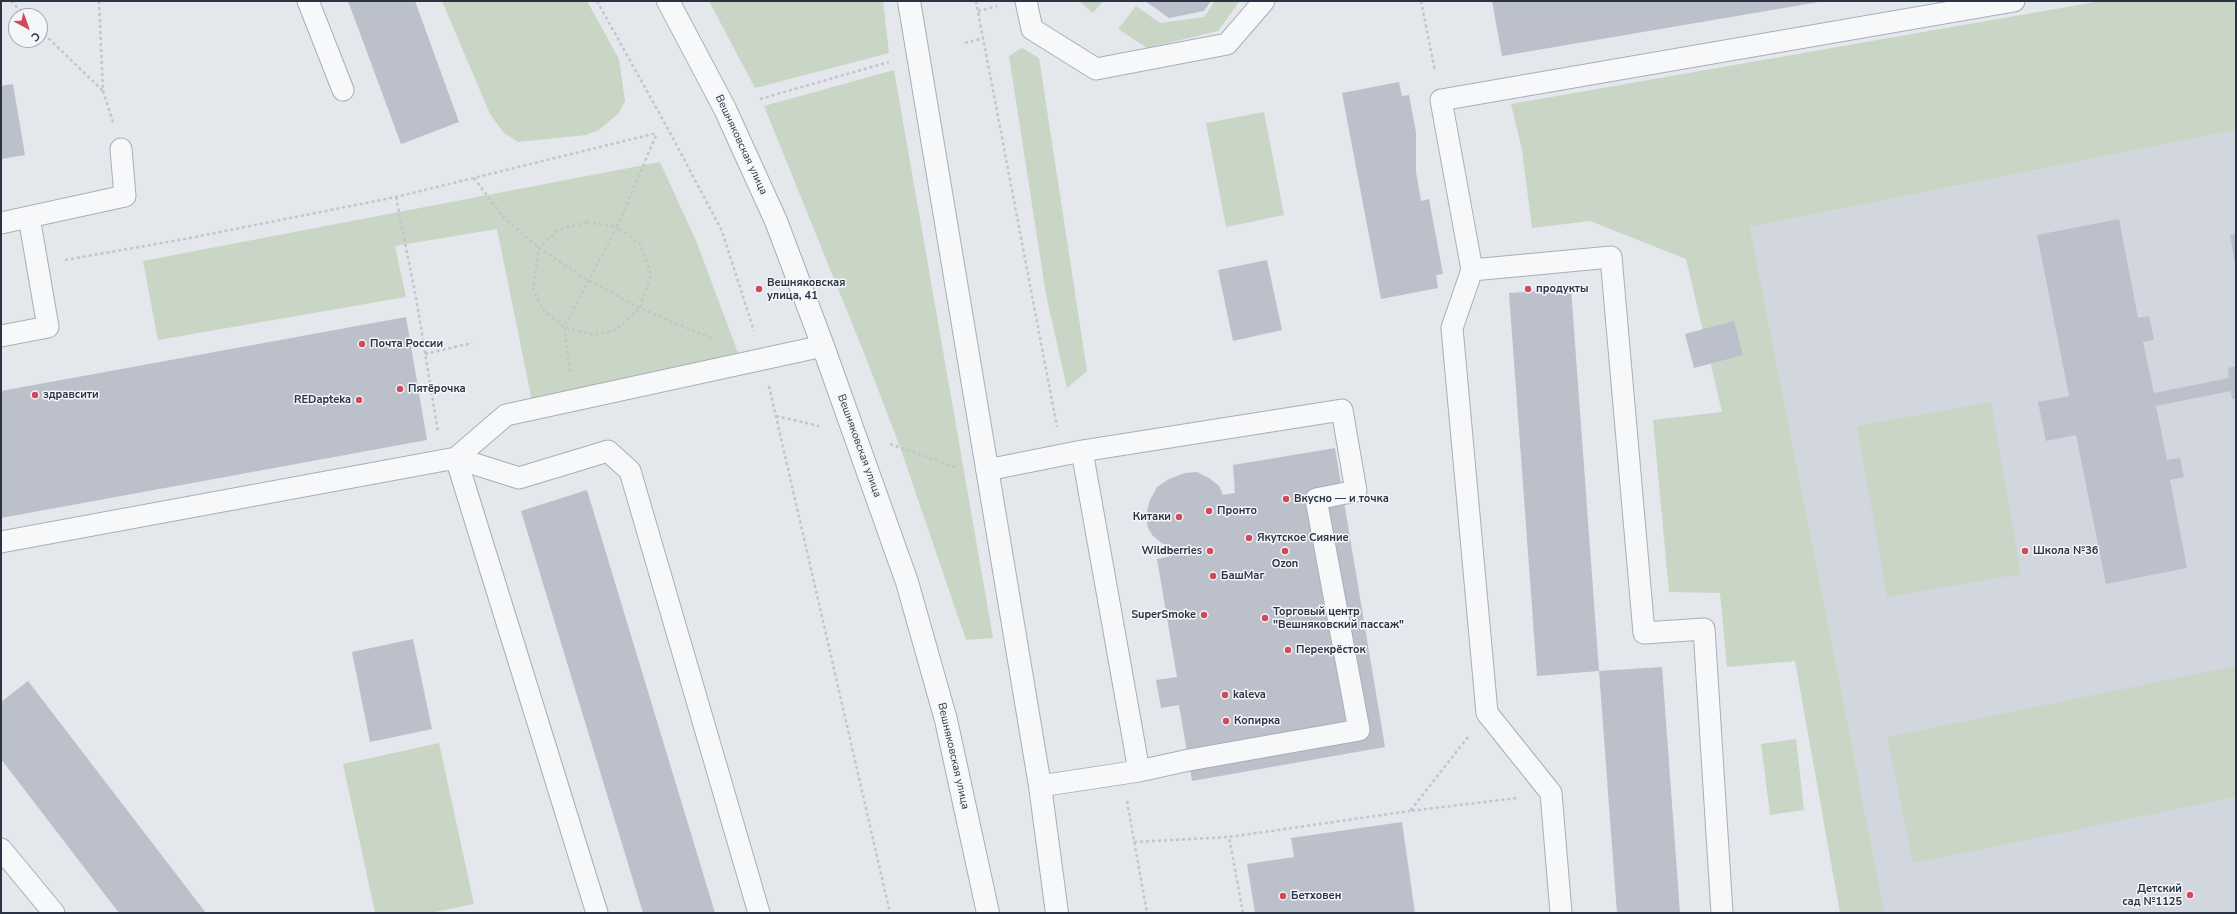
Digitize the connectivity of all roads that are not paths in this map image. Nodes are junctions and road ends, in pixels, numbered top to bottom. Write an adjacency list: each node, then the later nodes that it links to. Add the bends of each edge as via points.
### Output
1 (308, 1): 7 (lane)
2 (668, 1): 13 (street, Вешняковская улица, via 725,109 776,221)
3 (909, 1): 16 (street)
4 (1026, 1): 5 (lane, via 1032,29 1096,69 1227,44)
5 (1264, 1)
6 (2014, 1): 11 (lane, via 1441,100)
7 (343, 90)
8 (121, 149): 9 (lane, via 125,196)
9 (29, 217): 10 (lane); 12 (lane, via 48,327)
10 (1, 223)
11 (1472, 270): 26 (lane, via 1452,328 1487,713 1551,793); 27 (lane, via 1611,257 1644,633 1704,629)
12 (1, 336)
13 (823, 346): 15 (lane, via 506,415); 24 (street, Вешняковская улица, via 907,582 946,720)
14 (1082, 452): 16 (lane); 18 (lane); 18 (lane, via 1342,410 1356,491 1316,499 1359,730)
15 (450, 460): 17 (lane); 22 (lane); 23 (lane, via 518,478 608,451 630,471)
16 (987, 470): 19 (street)
17 (1, 542)
18 (1139, 771): 19 (lane)
19 (1040, 786): 25 (street)
20 (1, 849): 21 (lane)
21 (54, 913)
22 (597, 913)
23 (759, 913)
24 (988, 913)
25 (1057, 913)
26 (1561, 913)
27 (1722, 913)

